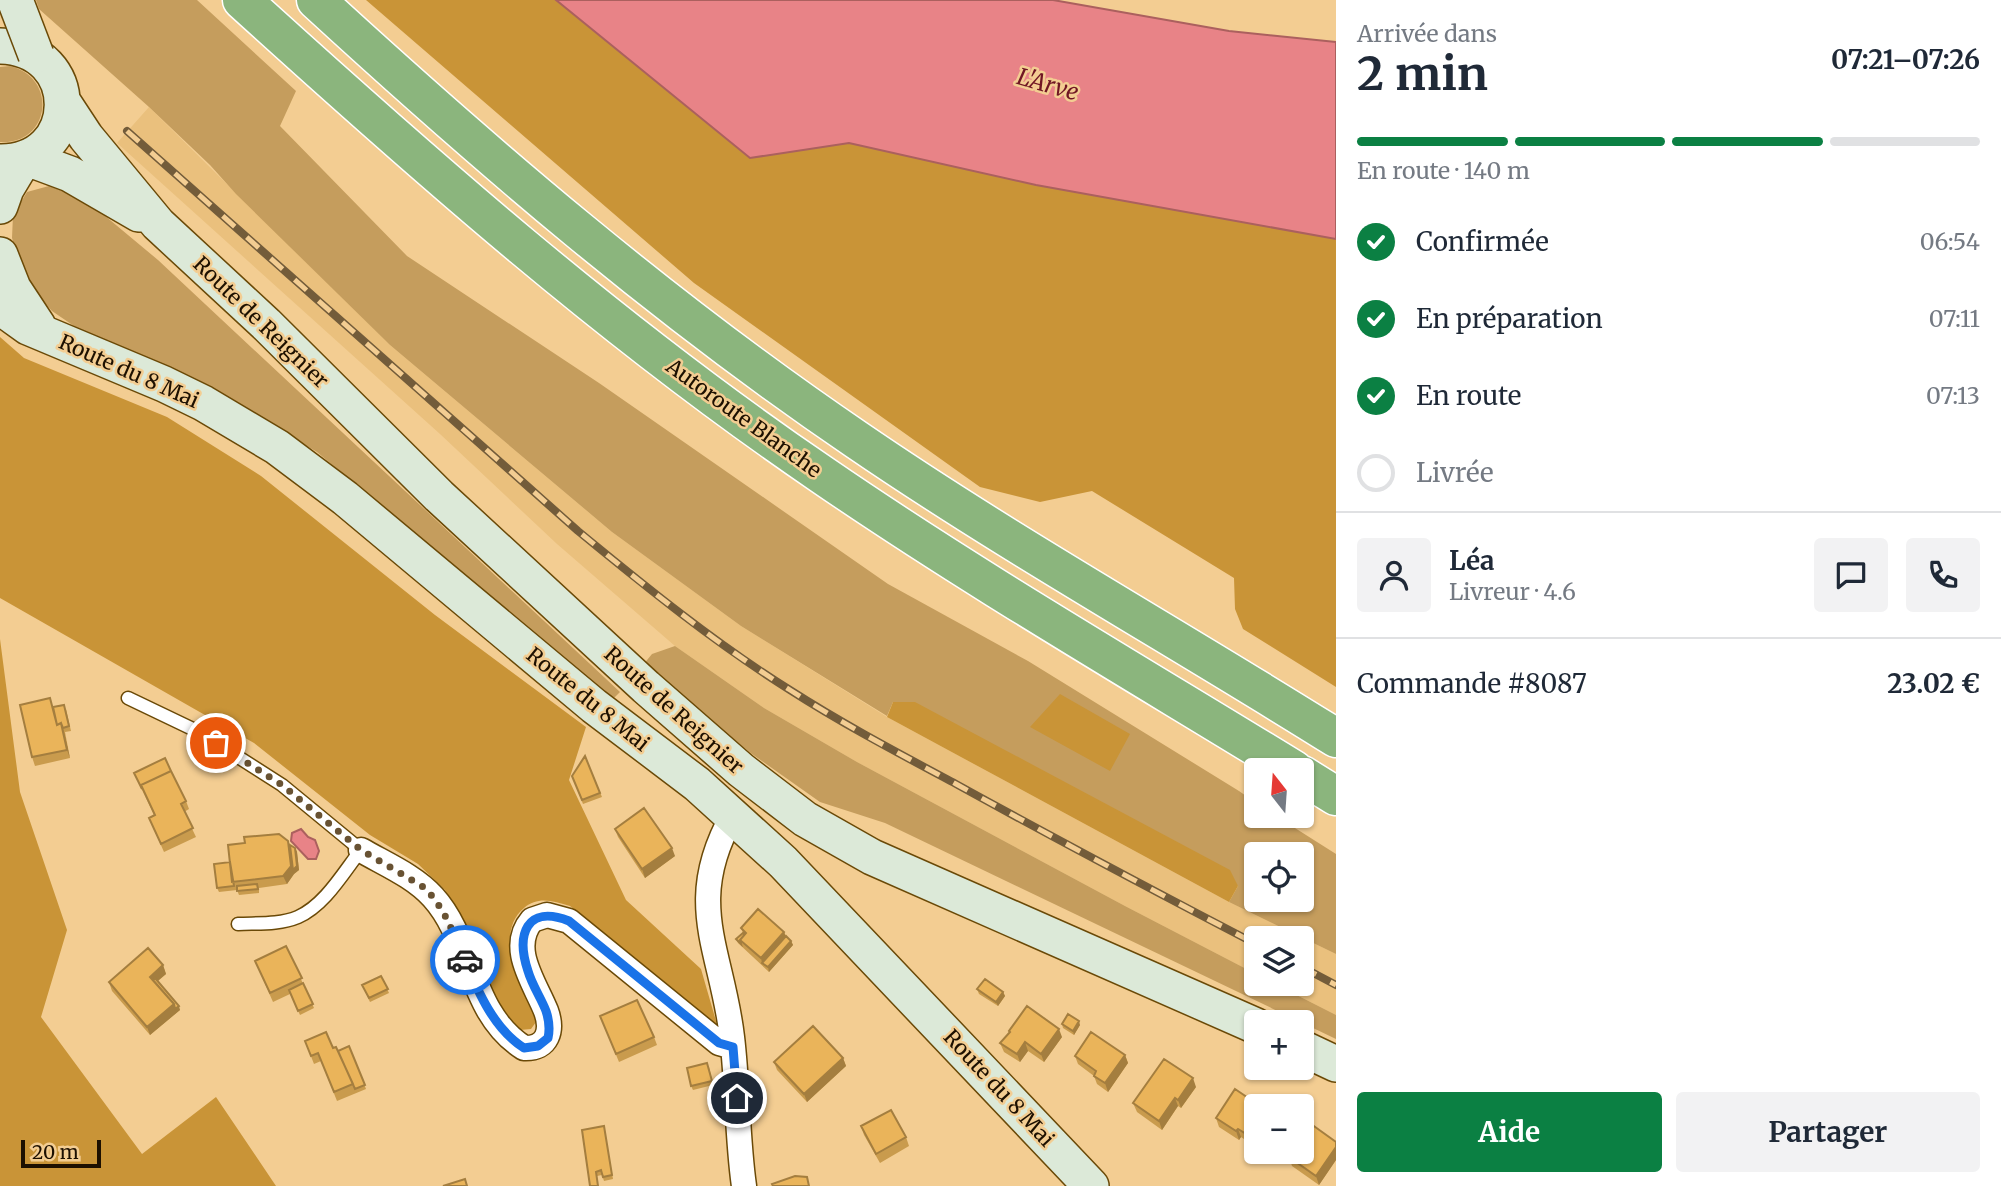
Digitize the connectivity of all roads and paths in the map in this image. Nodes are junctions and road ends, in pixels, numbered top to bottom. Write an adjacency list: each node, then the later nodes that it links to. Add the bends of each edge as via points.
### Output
1 (15, 0): 4 (main road, Route de Reignier, bridge)
2 (242, 0): 14 (highway, Autoroute Blanche, via 500,230 707,392 908,531)
3 (316, 0): 13 (highway, via 485,152 643,283 855,439)
4 (14, 49): 5 (main road, Route de Reignier, via 55,75)
5 (63, 98): 6 (main road, via 50,141); 8 (main road, Route de Reignier, via 86,136)
6 (17, 160): 7 (main road); 8 (main road, Route de Reignier, via 70,174)
7 (0, 206)
8 (158, 224): 20 (main road, Route de Reignier, via 439,496 646,687 782,803 872,857)
9 (0, 255): 11 (main road, Route du 8 Mai, via 13,288)
10 (0, 307): 11 (main road, Route du 8 Mai)
11 (44, 334): 17 (main road, Route du 8 Mai, via 203,402 277,447)
12 (128, 698): 18 (lane, via 199,732 272,779)
13 (1336, 738)
14 (1275, 758)
15 (1314, 782): 16 (highway)
16 (1336, 796)
17 (733, 815): 21 (street, via 713,859 707,897 709,933); 25 (main road, Route du 8 Mai, via 803,881)
18 (361, 850): 19 (lane, via 310,910 279,922); 21 (street, via 407,876 435,899 489,1010 506,1034 524,1048 538,1046 549,1034 546,1011 527,969 523,940 532,920 547,915 569,921 719,1043)
19 (238, 924)
20 (1244, 1021)
21 (733, 1047): 24 (street)
22 (1314, 1054): 23 (main road)
23 (1336, 1064)
24 (744, 1186)
25 (1091, 1186)

